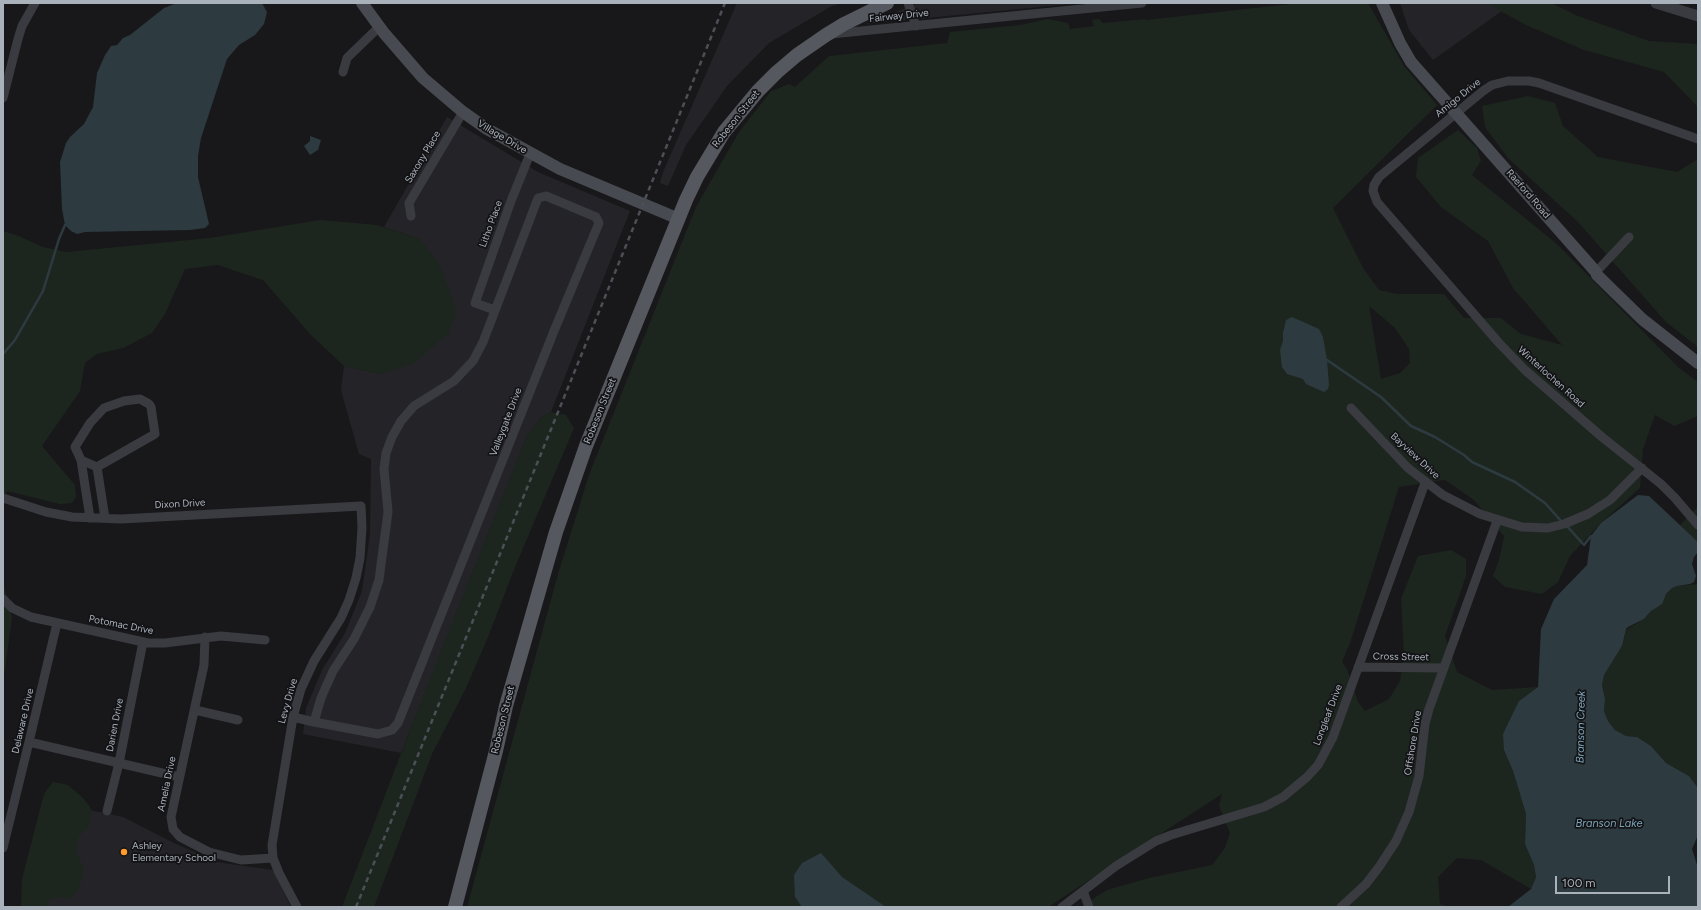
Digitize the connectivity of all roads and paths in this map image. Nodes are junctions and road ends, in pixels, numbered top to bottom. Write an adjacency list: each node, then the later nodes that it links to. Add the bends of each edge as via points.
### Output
1 (35, 3): 13 (street, via 22,26)
2 (362, 3): 10 (main road, Village Drive)
3 (887, 3): 11 (main road, Robeson Street)
4 (908, 3): 9 (street)
5 (1142, 3): 9 (street, Fairway Drive)
6 (1382, 3): 15 (main road, Raeford Road, via 1411,62)
7 (1656, 3): 8 (street)
8 (1698, 16)
9 (916, 26): 11 (street, Fairway Drive)
10 (379, 27): 12 (street, via 347,58); 14 (main road, Village Drive, via 423,78)
11 (826, 35): 19 (main road, Robeson Street, via 777,72 741,111 710,154)
12 (343, 72)
13 (3, 98)
14 (463, 112): 17 (main road, Village Drive); 18 (street, Saxony Place, via 409,203)
15 (1456, 113): 16 (street, Amigo Drive, via 1492,85 1508,81 1529,81); 20 (street, Amigo Drive, via 1376,181 1373,191 1377,202); 22 (main road, Raeford Road)
16 (1698, 139)
17 (530, 154): 19 (main road, Village Drive); 23 (street, Litho Place, via 475,303)
18 (411, 216)
19 (679, 219): 55 (main road, Robeson Street, via 586,446 556,532 506,706)
20 (1403, 232): 28 (street, Winterlochen Road, via 1525,370 1602,438)
21 (1629, 238): 22 (street)
22 (1596, 272): 24 (main road, Raeford Road, via 1642,319)
23 (495, 310): 46 (street, Valleygate Drive, via 473,361 454,381 414,406 392,437 384,469 388,512 379,580 370,607 354,639 333,671); 46 (street, Valleygate Drive, via 538,198 546,196 596,217 599,223 398,724 392,730 378,734)
24 (1698, 363)
25 (1351, 408): 29 (street, Bayview Drive)
26 (81, 460): 27 (street); 27 (street, via 75,447 90,423 104,408 136,399 146,401 151,407 155,434); 32 (street)
27 (97, 467): 33 (street)
28 (1642, 468): 34 (street, Bayview Drive, via 1610,500 1574,521 1548,528 1522,527); 35 (street, Winterlochen Road, via 1676,498)
29 (1425, 483): 34 (street, Bayview Drive, via 1461,506); 41 (street, Longleaf Drive)
30 (3, 498): 32 (street, Dixon Drive, via 46,512)
31 (361, 506): 33 (street, Dixon Drive); 44 (street, Levy Drive, via 360,558 349,600 341,618 314,661 301,689)
32 (90, 518): 33 (street, Dixon Drive)
33 (105, 518)
34 (1497, 521): 42 (street, Offshore Drive)
35 (1698, 525)
36 (3, 599): 37 (street, Potomac Drive, via 12,608 31,617)
37 (57, 623): 40 (street, Potomac Drive); 47 (street, Delaware Drive)
38 (205, 637): 39 (street, Potomac Drive); 40 (street, Potomac Drive, via 165,643); 43 (street, Amelia Drive, via 204,665)
39 (265, 640)
40 (143, 642): 48 (street, Darien Drive)
41 (1358, 667): 42 (street, Cross Street); 53 (street, Longleaf Drive, via 1326,752 1296,788 1264,806 1170,834 1116,866)
42 (1443, 668): 58 (street, Offshore Drive, via 1425,724 1415,792 1403,826 1379,867 1360,890)
43 (195, 710): 45 (street); 49 (street, Amelia Drive)
44 (293, 718): 46 (street, Valleygate Drive); 52 (street, Levy Drive, via 272,845)
45 (238, 720)
46 (314, 722)
47 (30, 742): 48 (street); 51 (street, Delaware Drive)
48 (119, 763): 49 (street); 50 (street, Darien Drive)
49 (179, 777): 52 (street, Amelia Drive, via 171,817 173,829 180,837 209,852 241,860)
50 (107, 811)
51 (3, 848)
52 (274, 858): 54 (street, Levy Drive)
53 (1083, 891): 56 (street, Longleaf Drive); 57 (street)
54 (297, 907)
55 (455, 907)
56 (1062, 907)
57 (1089, 907)
58 (1341, 907)

